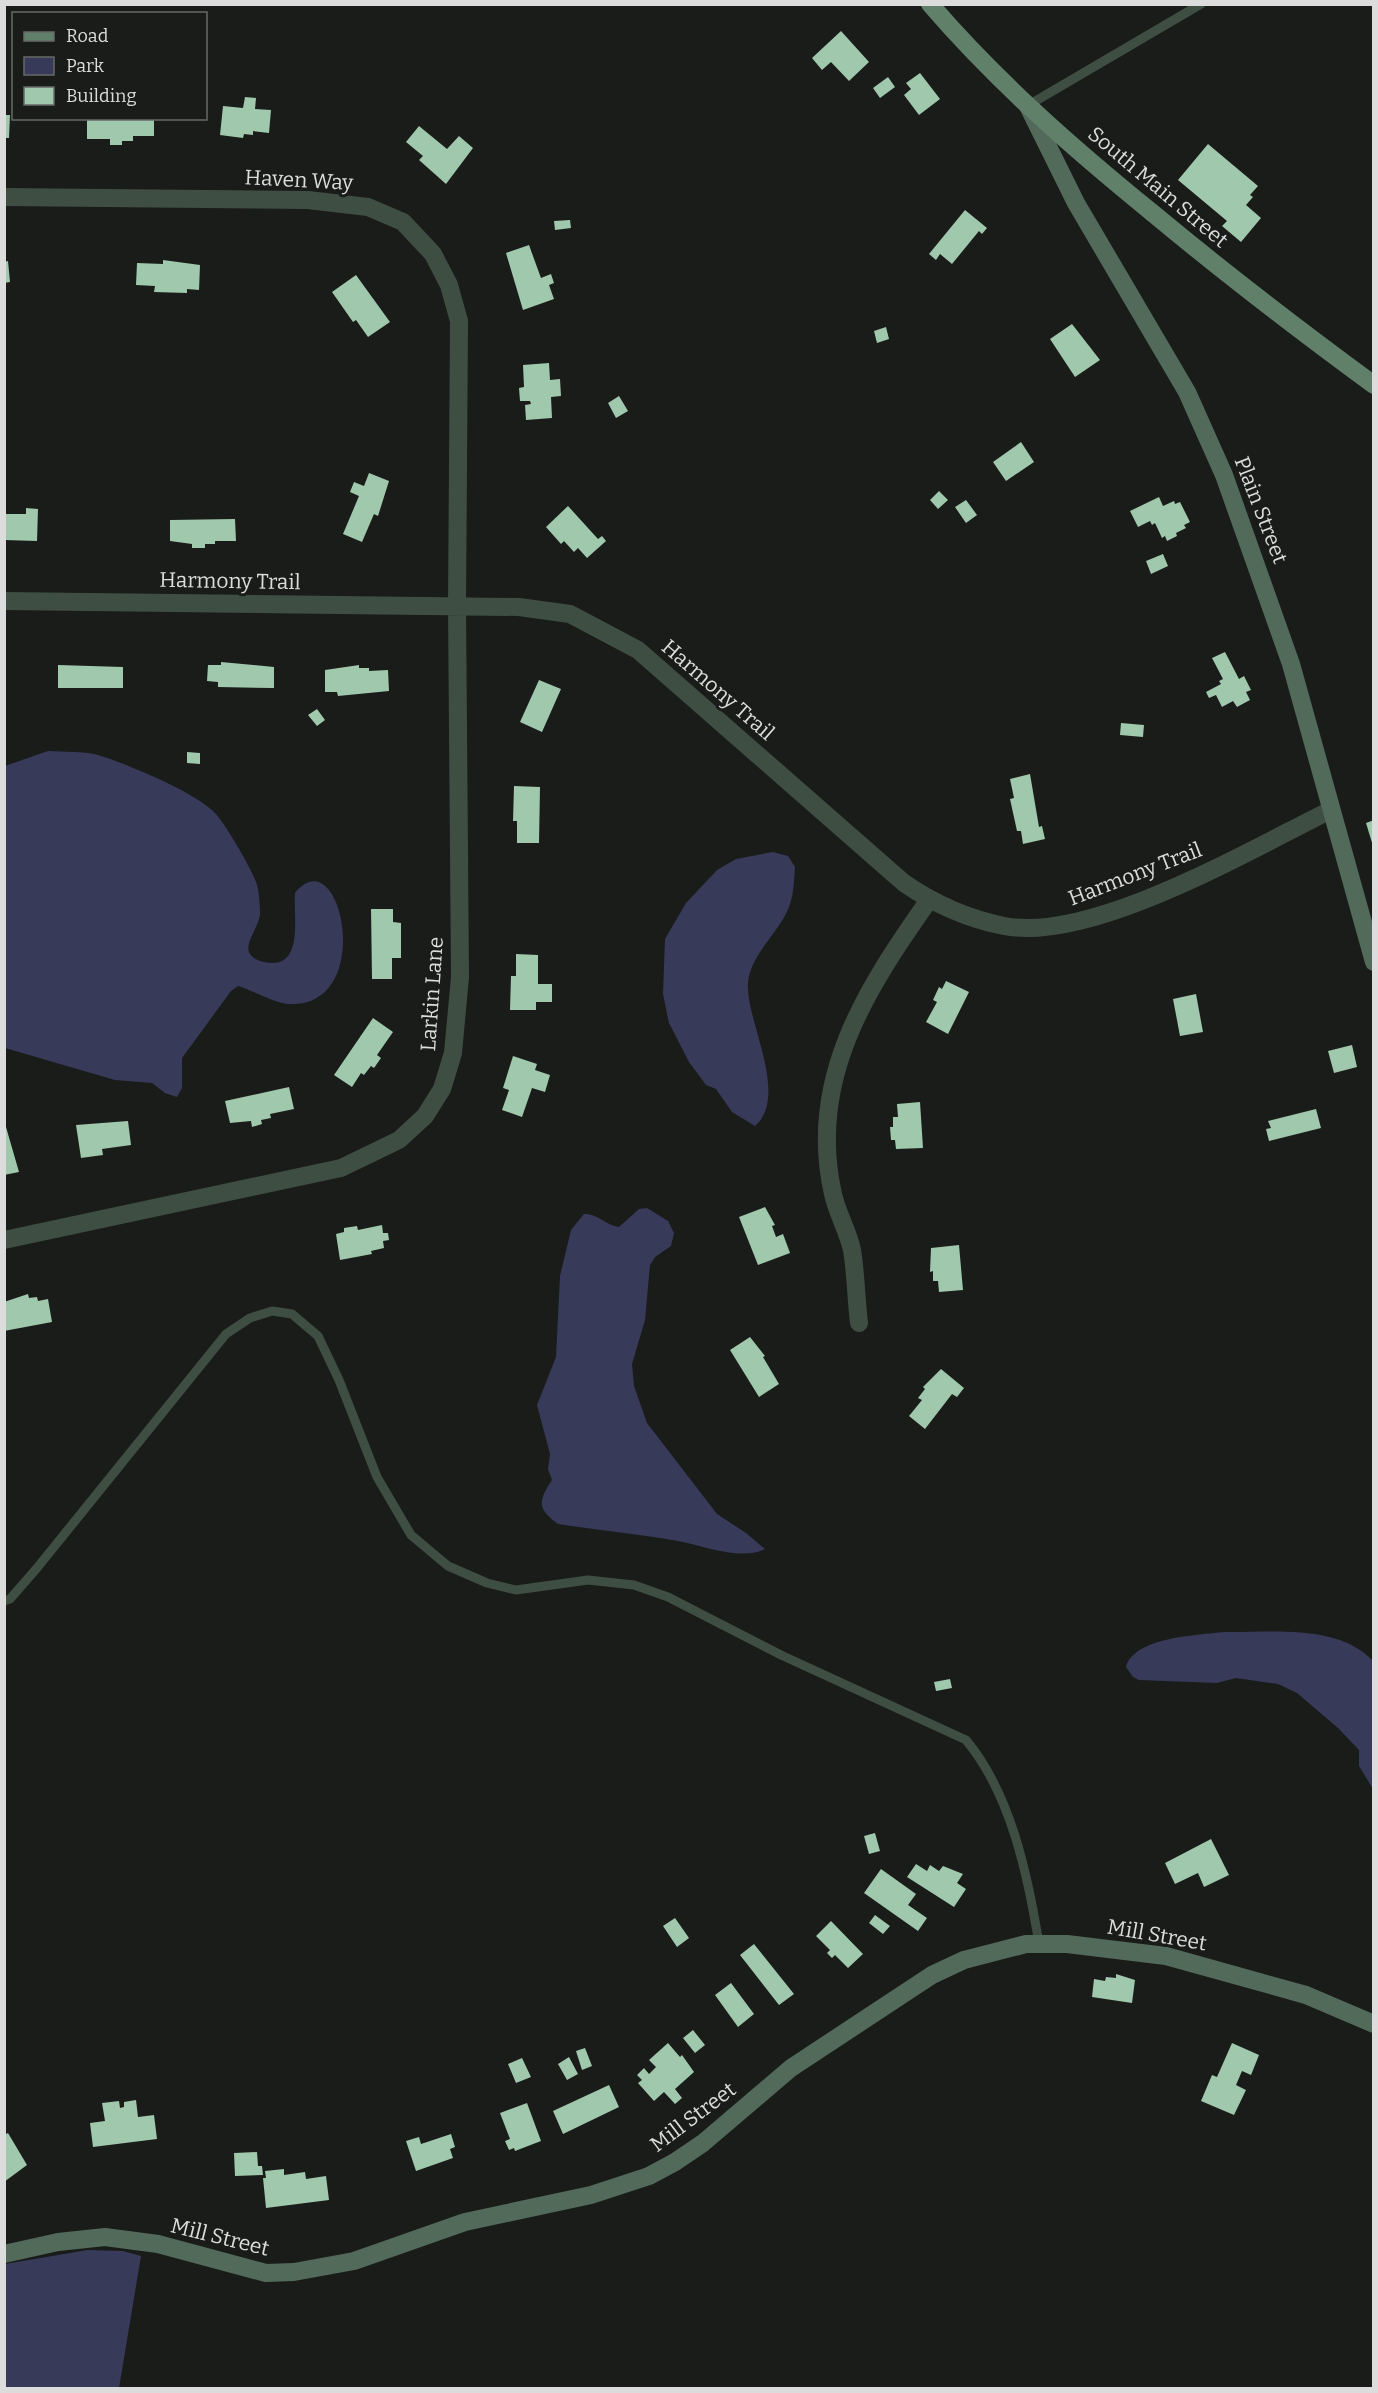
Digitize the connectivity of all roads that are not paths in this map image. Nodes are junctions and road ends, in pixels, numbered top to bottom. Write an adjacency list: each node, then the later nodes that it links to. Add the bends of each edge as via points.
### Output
1 (930, 4): 3 (main road, South Main Street)
2 (1201, 4): 3 (lane)
3 (1027, 106): 5 (main road, South Main Street, via 1248,291); 8 (street, Plain Street, via 1076,203 1163,348 1206,431 1274,609)
4 (4, 197): 7 (street, Haven Way, via 308,200 368,207 403,222 433,254 449,285 459,321)
5 (1374, 385)
6 (4, 601): 7 (street, Harmony Trail)
7 (457, 606): 9 (street, Harmony Trail, via 519,607 570,615 639,650 865,851); 11 (street, Larkin Lane, via 460,977 453,1053 442,1089 425,1116 399,1140 341,1168)
8 (1331, 810): 9 (street, Harmony Trail, via 1188,880 1073,924 1005,926); 10 (street, Plain Street)
9 (929, 900): 12 (street, via 885,962 848,1034 832,1080 826,1142 833,1194 852,1250)
10 (1374, 962)
11 (4, 1240)
12 (859, 1323)
13 (4, 1601): 14 (lane, via 37,1568 225,1334 250,1318 272,1311 292,1314 318,1336 377,1477 411,1535 448,1566 516,1590 588,1580 634,1585 668,1597 781,1655 966,1740 979,1756 1011,1829 1032,1899)
14 (1039, 1944): 15 (street, Mill Street, via 1115,1948 1177,1958 1306,1995); 16 (street, Mill Street, via 964,1960 932,1975 790,2068 703,2143 675,2162 649,2176 591,2195 465,2222 354,2261 294,2272 266,2273 158,2244 105,2237)
15 (1374, 2024)
16 (4, 2253)

